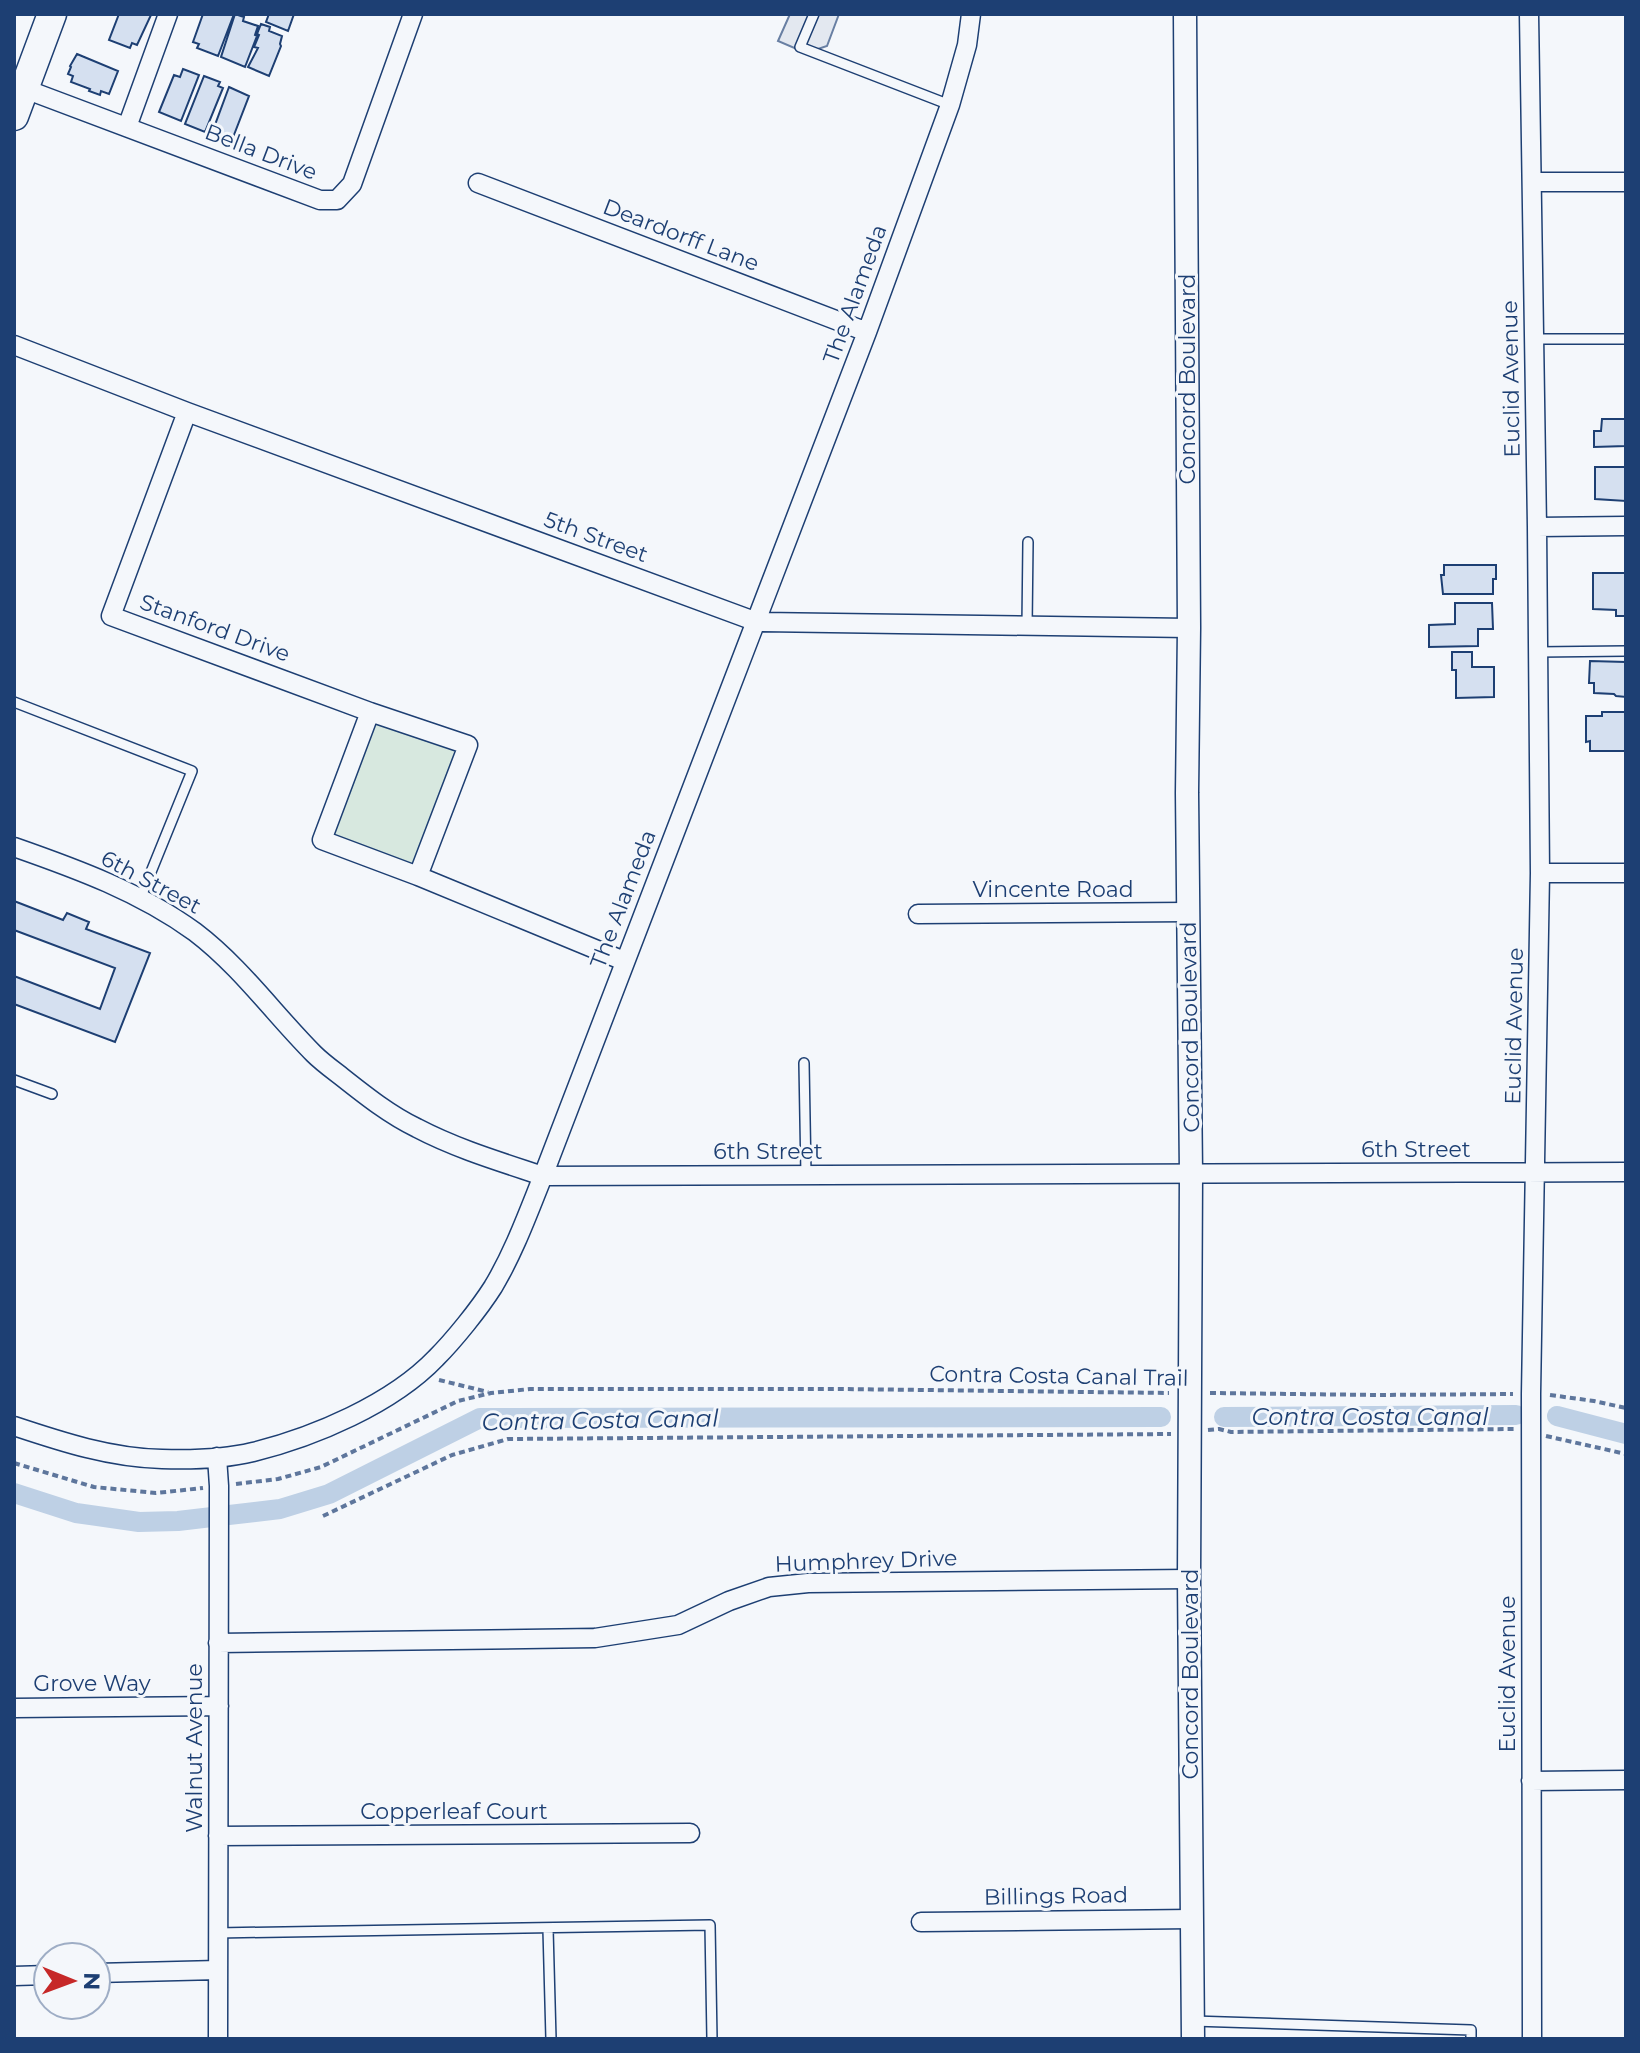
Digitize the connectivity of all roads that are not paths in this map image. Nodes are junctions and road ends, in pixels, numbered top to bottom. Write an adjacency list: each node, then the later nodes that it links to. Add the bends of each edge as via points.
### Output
1 (52, 14): 8 (main road)
2 (168, 14): 11 (street)
3 (413, 14): 11 (street, Bella Drive, via 352,184 337,200 320,200)
4 (814, 14): 9 (lane, via 800,47)
5 (971, 14): 9 (street, The Alameda)
6 (1185, 14): 25 (street, Concord Boulevard)
7 (1529, 14): 12 (street, Euclid Avenue)
8 (25, 89): 10 (main road); 11 (street, Bella Drive)
9 (950, 105): 15 (street, The Alameda)
10 (14, 116)
11 (127, 127)
12 (1532, 182): 13 (street); 16 (street, Euclid Avenue)
13 (1626, 182)
14 (478, 183): 15 (street, Deardorff Lane)
15 (867, 332): 23 (street, The Alameda)
16 (1534, 339): 17 (lane); 21 (street, Euclid Avenue)
17 (1626, 339)
18 (14, 345): 19 (street, 5th Street)
19 (187, 412): 23 (street, 5th Street); 29 (street, Stanford Drive, via 111,616)
20 (1626, 526): 21 (street)
21 (1537, 527): 27 (street, Euclid Avenue)
22 (1028, 542): 24 (lane)
23 (757, 622): 24 (street, 5th Street); 37 (street, The Alameda)
24 (1027, 626): 25 (street, 5th Street)
25 (1189, 628): 35 (street, Concord Boulevard)
26 (1626, 651): 27 (lane)
27 (1538, 652): 31 (street, Euclid Avenue)
28 (14, 702): 34 (lane, via 192,771)
29 (370, 712): 33 (street, via 322,840); 33 (street, Stanford Drive, via 468,745)
30 (14, 847): 34 (street, 6th Street)
31 (1540, 873): 32 (street); 41 (street, Euclid Avenue)
32 (1626, 873)
33 (418, 876): 37 (street)
34 (140, 899): 45 (street, 6th Street, via 196,933 237,969 314,1054 368,1098 417,1128)
35 (1189, 912): 36 (street, Vincente Road); 43 (street, Concord Boulevard)
36 (918, 914)
37 (624, 961): 45 (street, The Alameda)
38 (804, 1063): 44 (lane)
39 (14, 1080): 40 (lane)
40 (52, 1094)
41 (1536, 1172): 42 (street, 6th Street); 43 (street, 6th Street); 53 (street, Euclid Avenue)
42 (1626, 1172)
43 (1191, 1174): 44 (street, 6th Street); 48 (street, Concord Boulevard)
44 (806, 1175): 45 (street, 6th Street)
45 (543, 1176): 47 (street, The Alameda, via 492,1287 436,1359 380,1402 342,1420 252,1452)
46 (14, 1426): 47 (street, The Alameda, via 115,1454)
47 (217, 1457): 49 (street, Walnut Avenue)
48 (1189, 1579): 49 (street, Humphrey Drive, via 808,1583 769,1587 678,1625 595,1638); 56 (street, Concord Boulevard)
49 (218, 1643): 50 (street, Walnut Avenue)
50 (219, 1706): 51 (street, Grove Way); 55 (street, Walnut Avenue)
51 (14, 1708)
52 (1626, 1780): 53 (street)
53 (1531, 1781): 67 (street, Euclid Avenue)
54 (690, 1833): 55 (street, Copperleaf Court)
55 (218, 1836): 59 (street, Walnut Avenue)
56 (1192, 1919): 57 (street, Billings Road); 62 (street, Concord Boulevard)
57 (921, 1922)
58 (548, 1929): 59 (lane); 64 (lane); 65 (lane, via 710,1925)
59 (217, 1933): 60 (street, Walnut Avenue)
60 (218, 1970): 61 (street); 63 (street, Walnut Avenue)
61 (112, 1973)
62 (1193, 2030): 66 (lane, via 1471,2030)
63 (218, 2039)
64 (551, 2039)
65 (712, 2039)
66 (1471, 2039)
67 (1532, 2039)

